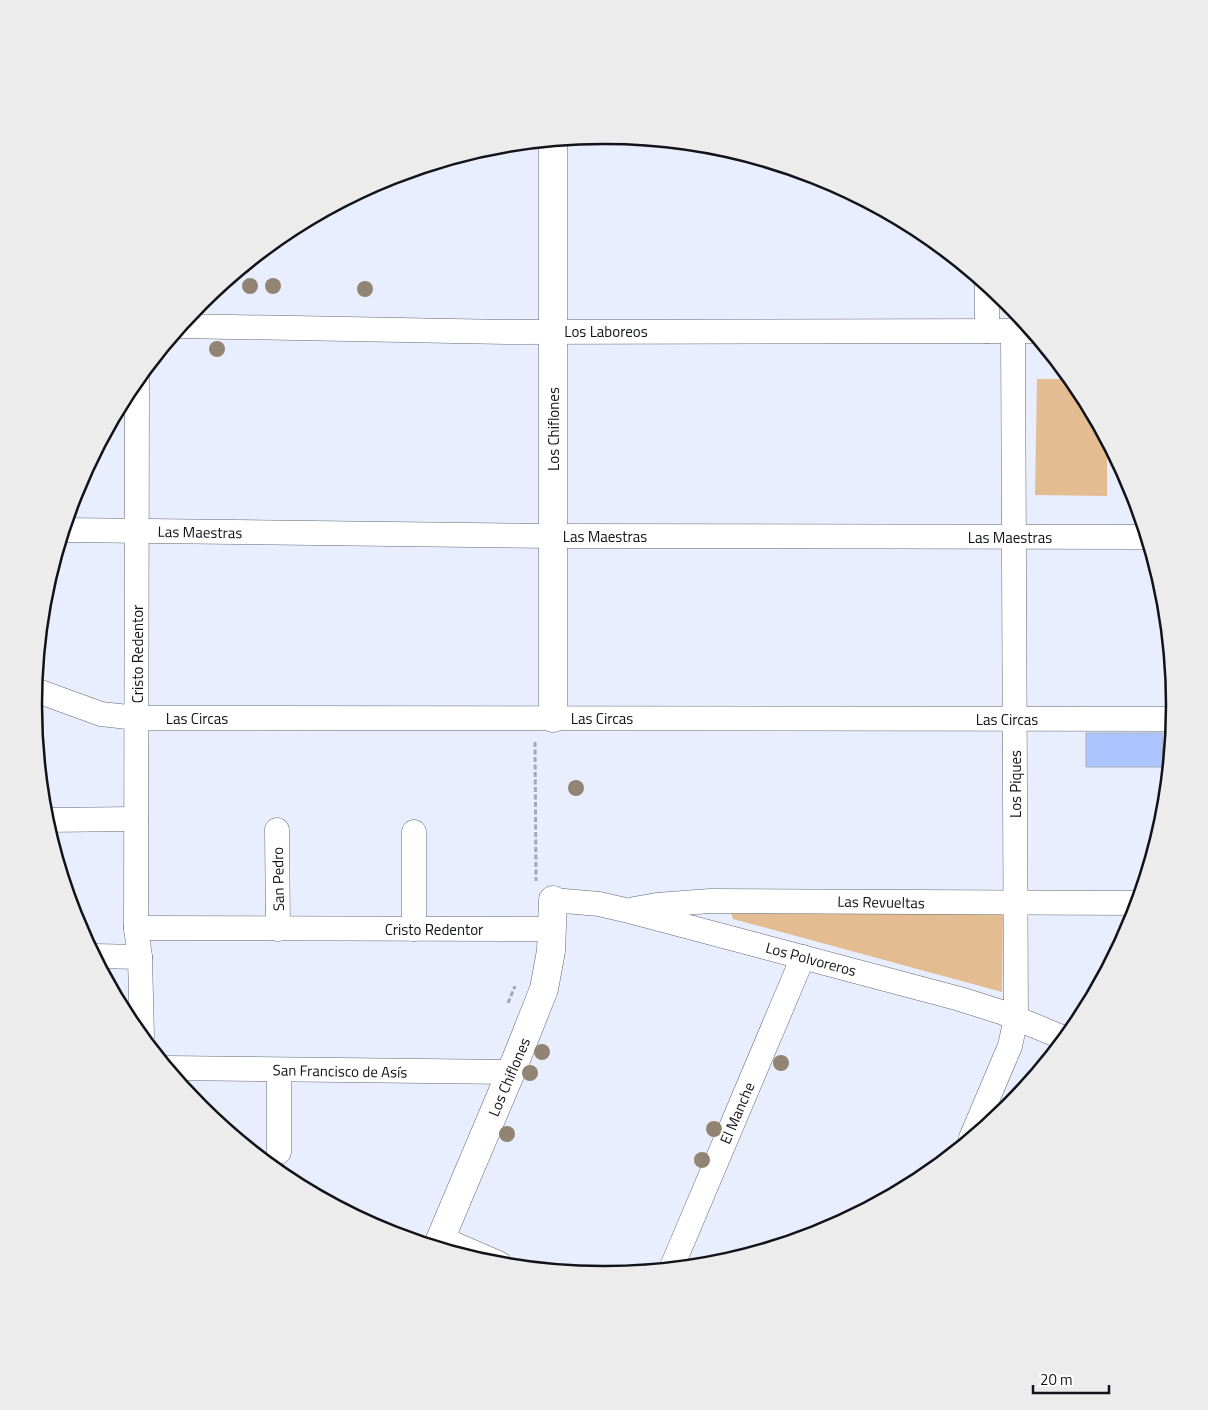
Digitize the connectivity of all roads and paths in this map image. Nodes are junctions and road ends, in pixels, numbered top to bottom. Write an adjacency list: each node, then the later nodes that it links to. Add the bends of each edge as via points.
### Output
1 (553, 146): 4 (street, Los Chiflones)
2 (987, 295): 5 (street)
3 (190, 326): 4 (street, Los Laboreos)
4 (553, 331): 5 (street, Los Laboreos); 10 (street, Los Chiflones)
5 (987, 331): 6 (street, Los Laboreos)
6 (1022, 331): 11 (street, Los Piques)
7 (136, 395): 9 (street, Cristo Redentor)
8 (71, 530): 9 (street, Las Maestras)
9 (136, 531): 10 (street, Las Maestras); 14 (street, Cristo Redentor)
10 (553, 536): 11 (street, Las Maestras); 15 (street, Los Chiflones)
11 (1014, 537): 12 (street, Las Maestras); 16 (street, Los Piques)
12 (1139, 537)
13 (43, 693): 14 (street, Las Circas, via 101,714)
14 (136, 718): 15 (street, Las Circas); 18 (street, Cristo Redentor)
15 (553, 718): 16 (street, Las Circas)
16 (1015, 719): 17 (street, Las Circas); 24 (street, Los Piques)
17 (1165, 719)
18 (136, 819): 19 (street); 26 (street, Cristo Redentor)
19 (54, 820)
20 (277, 830): 27 (street, San Pedro)
21 (414, 832): 28 (street)
22 (552, 900): 25 (street, Los Polvoreros); 29 (street, Los Chiflones)
23 (1129, 903): 24 (street, Las Revueltas)
24 (1015, 904): 25 (street, Las Revueltas, via 710,901); 33 (street, Los Piques)
25 (625, 910): 32 (street, Los Polvoreros)
26 (136, 928): 27 (street, Cristo Redentor); 31 (street, Cristo Redentor)
27 (278, 929): 28 (street, Cristo Redentor)
28 (414, 929): 29 (street, Cristo Redentor)
29 (553, 929): 38 (street, Los Chiflones, via 544,989)
30 (102, 956): 31 (street)
31 (140, 957): 34 (street, Cristo Redentor)
32 (803, 957): 33 (street, Los Polvoreros, via 986,1006); 42 (street, El Manche)
33 (1016, 1018): 35 (street, Los Polvoreros); 39 (street, Los Piques, via 1010,1046)
34 (142, 1023)
35 (1058, 1035)
36 (176, 1068): 37 (street, San Francisco de Asís)
37 (279, 1070): 38 (street, San Francisco de Asís); 40 (street)
38 (512, 1072): 41 (street, Los Chiflones)
39 (977, 1124)
40 (279, 1152)
41 (440, 1242)
42 (674, 1262)

